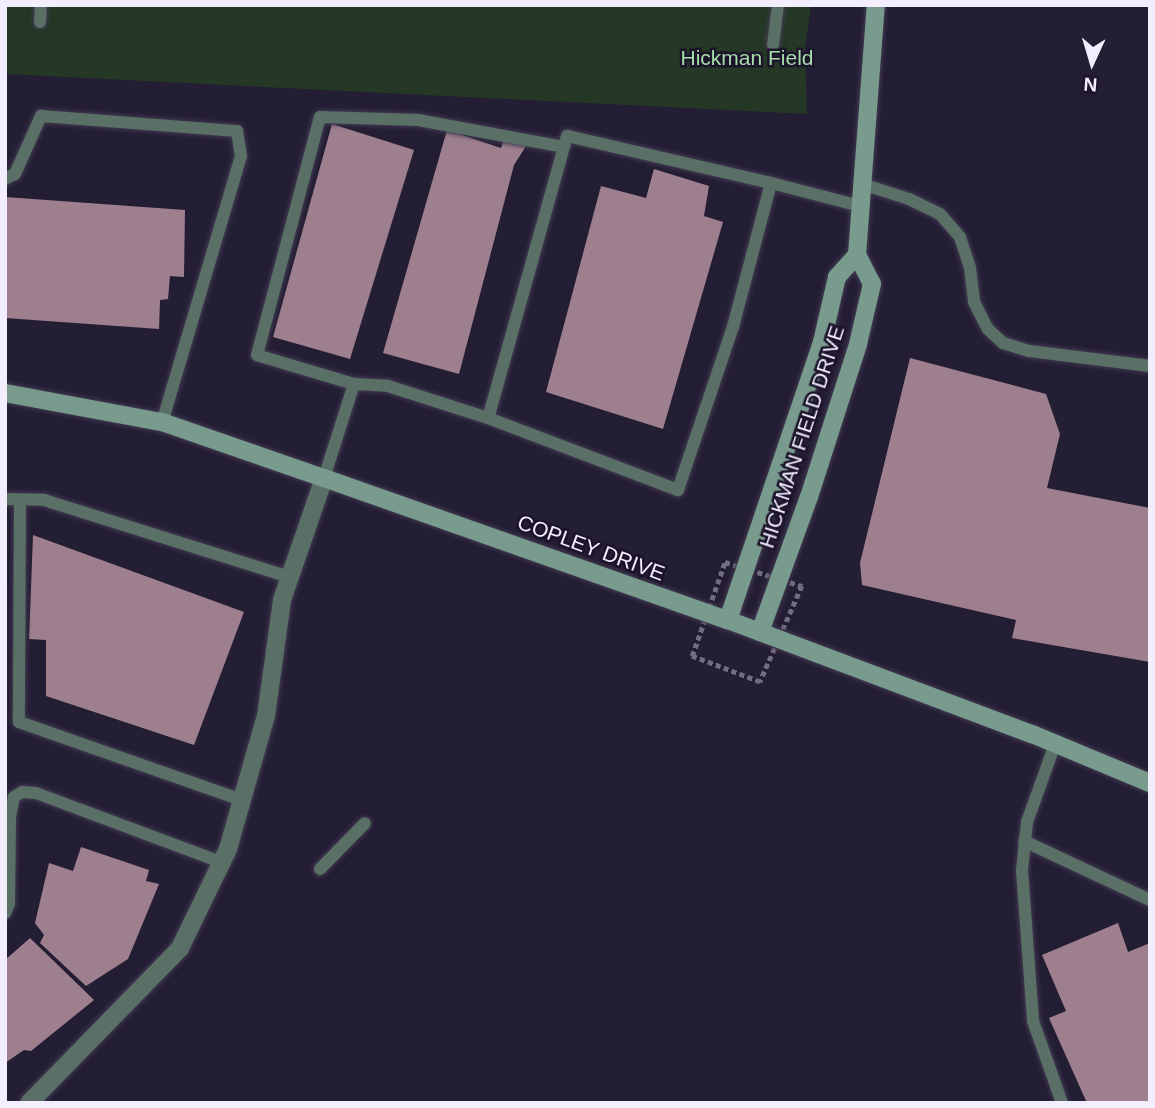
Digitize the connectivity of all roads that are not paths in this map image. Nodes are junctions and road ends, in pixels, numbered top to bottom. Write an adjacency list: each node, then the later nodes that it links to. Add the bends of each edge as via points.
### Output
1 (41, 5): 4 (lane)
2 (778, 5): 5 (lane)
3 (876, 5): 9 (street, HICKMAN FIELD DRIVE)
4 (40, 22)
5 (773, 45)
6 (564, 147): 8 (lane, via 567,136); 13 (lane, via 418,120 320,117 257,355); 15 (lane)
7 (5, 179): 16 (lane, via 15,174 41,116 237,131 241,156)
8 (771, 183): 10 (lane); 15 (lane, via 733,327 678,490)
9 (862, 184): 10 (street, HICKMAN FIELD DRIVE); 12 (lane, via 940,214 960,237 974,302 988,329 1003,343 1029,351)
10 (860, 206): 11 (street, HICKMAN FIELD DRIVE)
11 (857, 256): 21 (street, HICKMAN FIELD DRIVE, via 837,277 822,342); 22 (street, HICKMAN FIELD DRIVE, via 872,284 858,345)
12 (1150, 366)
13 (354, 384): 15 (lane, via 388,386); 17 (lane)
14 (5, 393): 16 (street, COPLEY DRIVE)
15 (488, 418)
16 (162, 422): 17 (street, COPLEY DRIVE)
17 (324, 478): 20 (street); 21 (street, COPLEY DRIVE)
18 (5, 499): 19 (lane)
19 (20, 500): 20 (lane, via 44,500); 25 (lane, via 19,722)
20 (290, 577): 25 (street, via 282,600 266,716)
21 (728, 620): 22 (street, COPLEY DRIVE)
22 (760, 632): 23 (street, COPLEY DRIVE)
23 (1055, 744): 24 (street, COPLEY DRIVE); 27 (lane)
24 (1150, 783)
25 (242, 800): 28 (street)
26 (365, 824): 29 (lane)
27 (1024, 841): 30 (lane); 33 (lane, via 1032,1021)
28 (221, 862): 31 (lane, via 36,793 22,792 14,797 10,817); 32 (street, via 180,948)
29 (320, 869)
30 (1150, 900)
31 (5, 914)
32 (29, 1103)
33 (1062, 1103)

